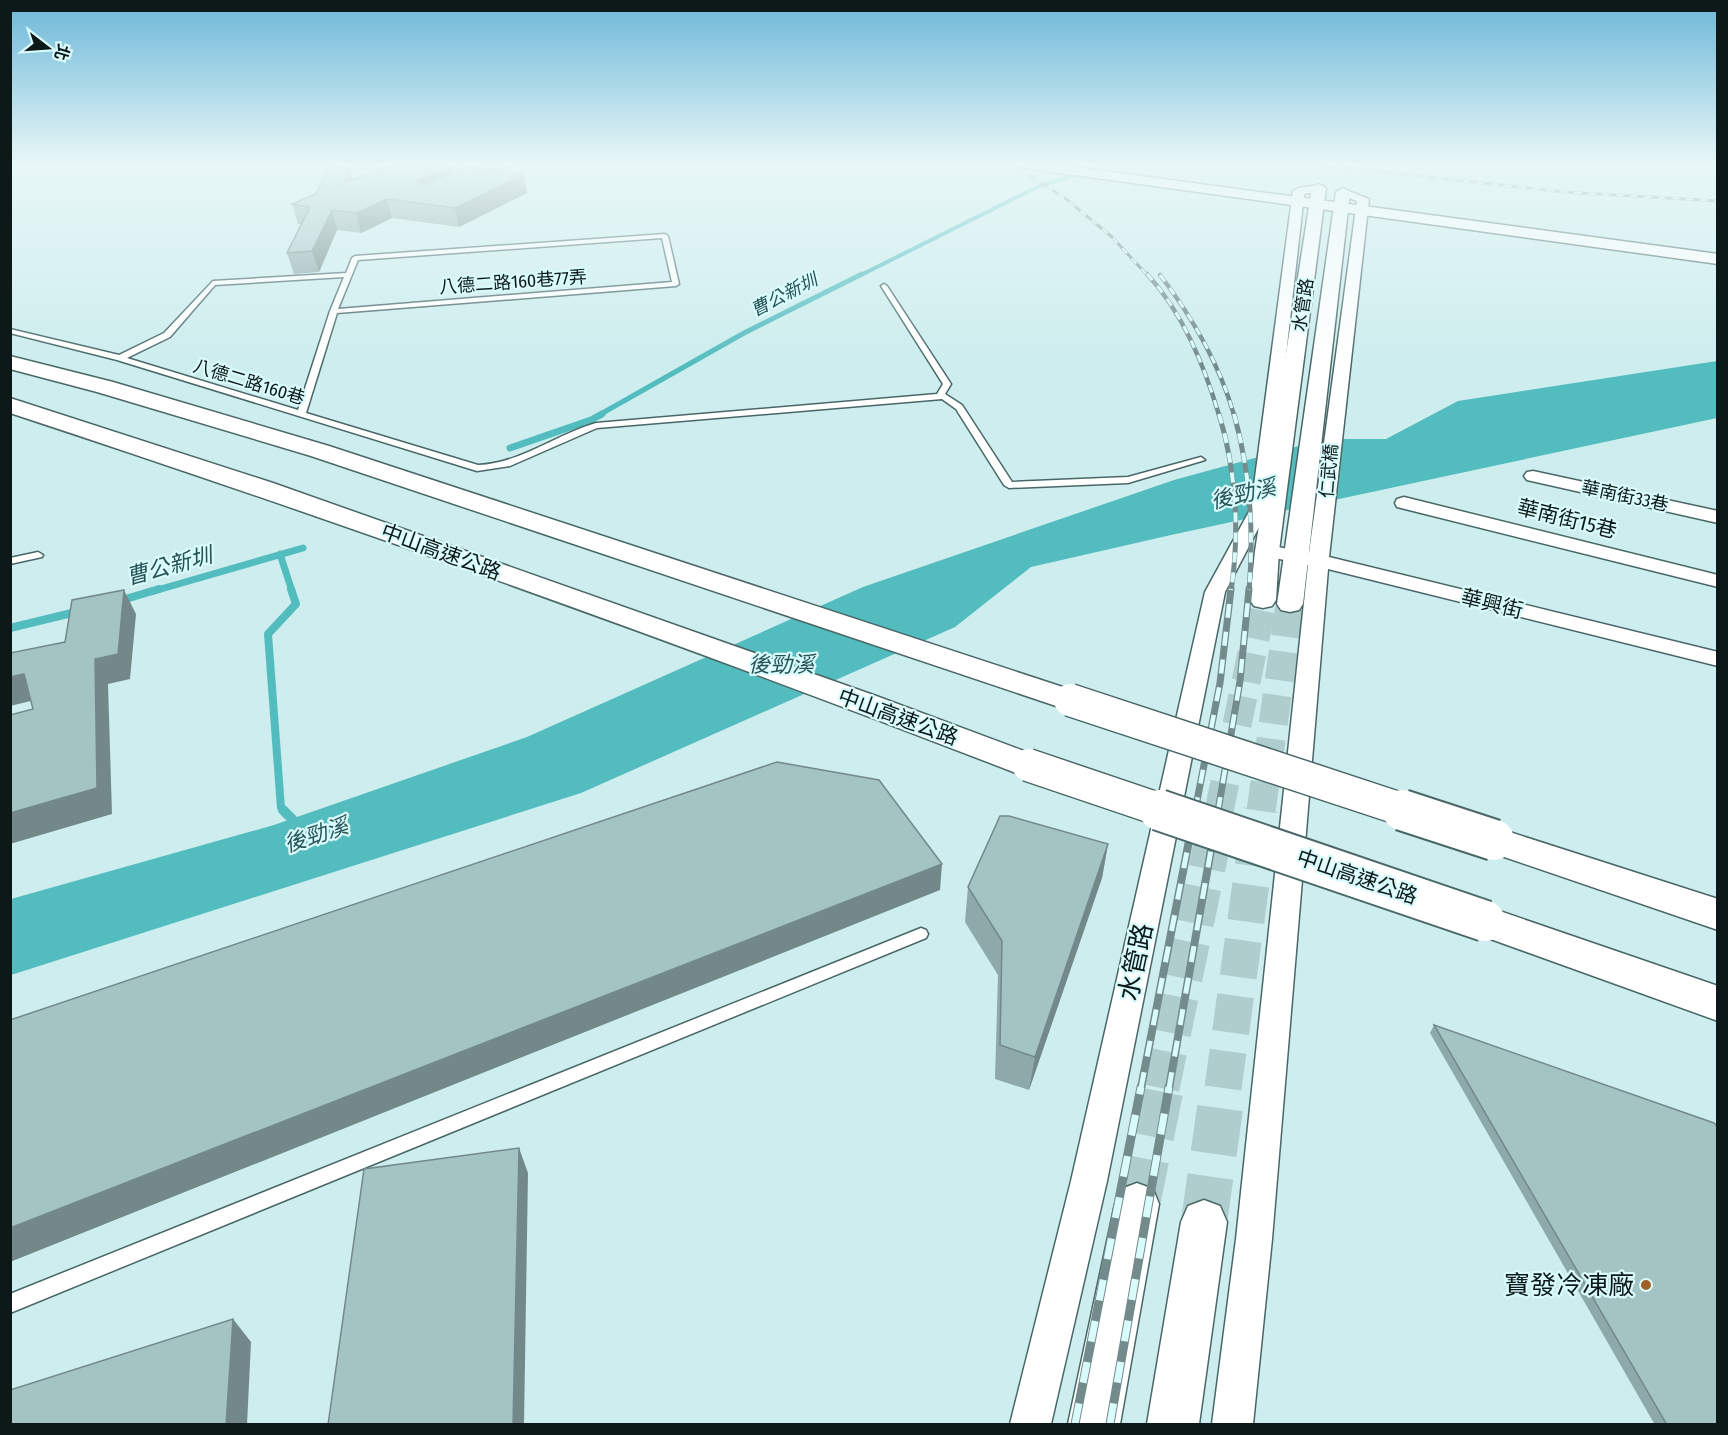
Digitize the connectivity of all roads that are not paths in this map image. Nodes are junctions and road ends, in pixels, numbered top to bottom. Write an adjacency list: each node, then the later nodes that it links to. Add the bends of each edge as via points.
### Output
1 (1295, 231): 20 (street, 水管路)
2 (1313, 231): 20 (street, 水管路)
3 (1339, 231): 21 (street, 水管路)
4 (1360, 231): 21 (street)
5 (1544, 231): 10 (main road)
6 (1570, 231): 9 (main road)
7 (1592, 231): 8 (main road)
8 (1718, 247)
9 (1718, 252)
10 (1718, 259)
11 (348, 275): 13 (lane, 八德二路160巷77弄); 13 (lane, 八德二路160巷77弄, via 356,258 665,236 676,284); 15 (lane, via 213,283 166,335)
12 (884, 286): 17 (lane, via 947,384)
13 (334, 311): 19 (lane, 八德二路160巷77弄)
14 (10, 330): 15 (lane, 八德二路160巷)
15 (120, 358): 19 (lane, 八德二路160巷)
16 (10, 362): 36 (main road, bridge, via 320,451)
17 (940, 396): 19 (lane, 八德二路160巷, via 596,426 504,465 477,468); 22 (lane, via 959,407 1009,485 1128,480)
18 (10, 405): 38 (main road, 中山高速公路, bridge, via 264,488 1028,765)
19 (301, 416)
20 (1277, 423): 25 (street)
21 (1323, 428): 26 (street, 仁武橋)
22 (1201, 460)
23 (1533, 476): 27 (street, 華南街33巷)
24 (1404, 503): 32 (street, 華南街15巷)
25 (1267, 507): 28 (street); 42 (street, 水管路, via 1215,592 1089,1181)
26 (1314, 512): 30 (street)
27 (1718, 517)
28 (1267, 551): 30 (street, 華興街); 33 (street)
29 (38, 555): 31 (lane)
30 (1307, 559): 34 (street); 35 (street, 華興街); 45 (street, via 1254,1239)
31 (10, 561)
32 (1718, 581)
33 (1263, 600)
34 (1290, 604)
35 (1718, 659)
36 (1718, 915)
37 (921, 934): 41 (lane)
38 (1718, 1004)
39 (1137, 1204): 43 (street)
40 (1204, 1222): 44 (street)
41 (10, 1304)
42 (1030, 1425)
43 (1094, 1425)
44 (1173, 1425)
45 (1232, 1425)

